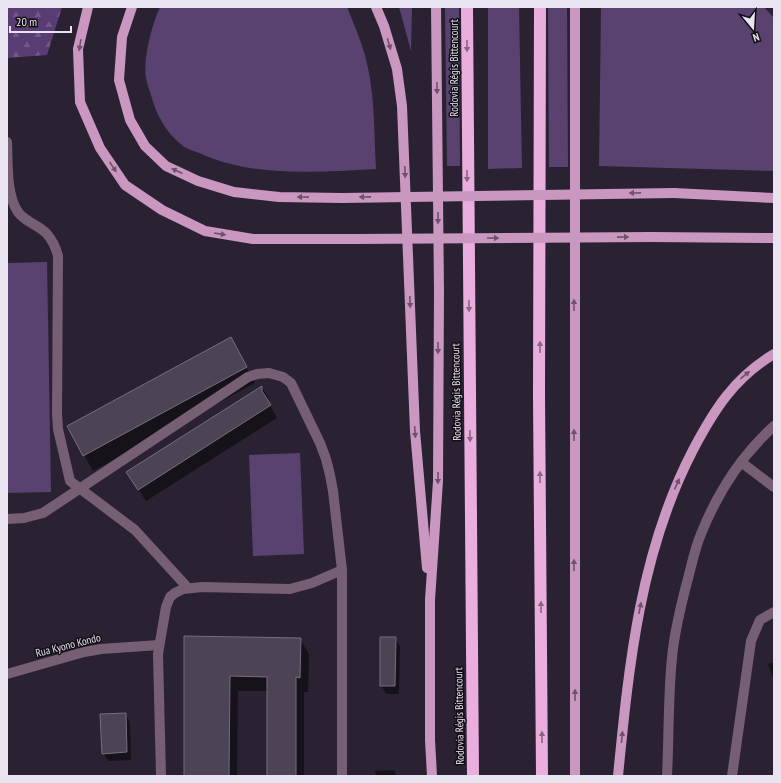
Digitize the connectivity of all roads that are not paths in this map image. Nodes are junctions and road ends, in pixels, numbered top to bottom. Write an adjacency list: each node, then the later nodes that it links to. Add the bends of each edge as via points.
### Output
1 (88, 7): 10 (main road, one-way to 10, bridge, via 78,49 80,102 100,148 125,185 162,210 205,231 253,239)
2 (132, 7): 9 (main road, one-way to 2, bridge, via 674,193 342,198 234,192 198,181 166,166 145,146 130,120 119,80 122,37)
3 (376, 7): 19 (main road, one-way to 19, via 397,69 402,106 415,431)
4 (436, 7): 19 (main road, one-way to 19, via 438,481)
5 (466, 7): 26 (highway, Rodovia Régis Bittencourt, one-way to 26)
6 (540, 7): 27 (highway, one-way to 6, via 539,396)
7 (575, 7): 28 (main road, one-way to 7)
8 (7, 142): 15 (street, via 13,202 25,219 46,233 54,243 58,256 58,429 70,481)
9 (774, 198)
10 (774, 238)
11 (774, 354): 29 (main road, one-way to 11, via 636,628 647,573 662,522 689,458 724,397 742,377)
12 (774, 426): 13 (street)
13 (741, 462): 14 (street); 30 (street, via 722,490 701,534 678,618 672,658)
14 (774, 487)
15 (80, 488): 16 (street, via 42,513); 17 (street, via 248,377 263,373 274,374 291,384 326,459 333,491); 18 (street, via 135,530)
16 (7, 519)
17 (342, 570): 18 (street, via 312,584 290,589); 24 (street)
18 (188, 588): 21 (street, via 174,593 167,602)
19 (430, 600): 25 (main road)
20 (774, 612): 31 (street, via 760,620 751,641)
21 (159, 645): 22 (street, Rua Kyono Kondo, via 84,652); 23 (street)
22 (7, 674)
23 (161, 776)
24 (342, 776)
25 (432, 776)
26 (473, 776)
27 (542, 776)
28 (575, 776)
29 (618, 776)
30 (667, 776)
31 (732, 776)

